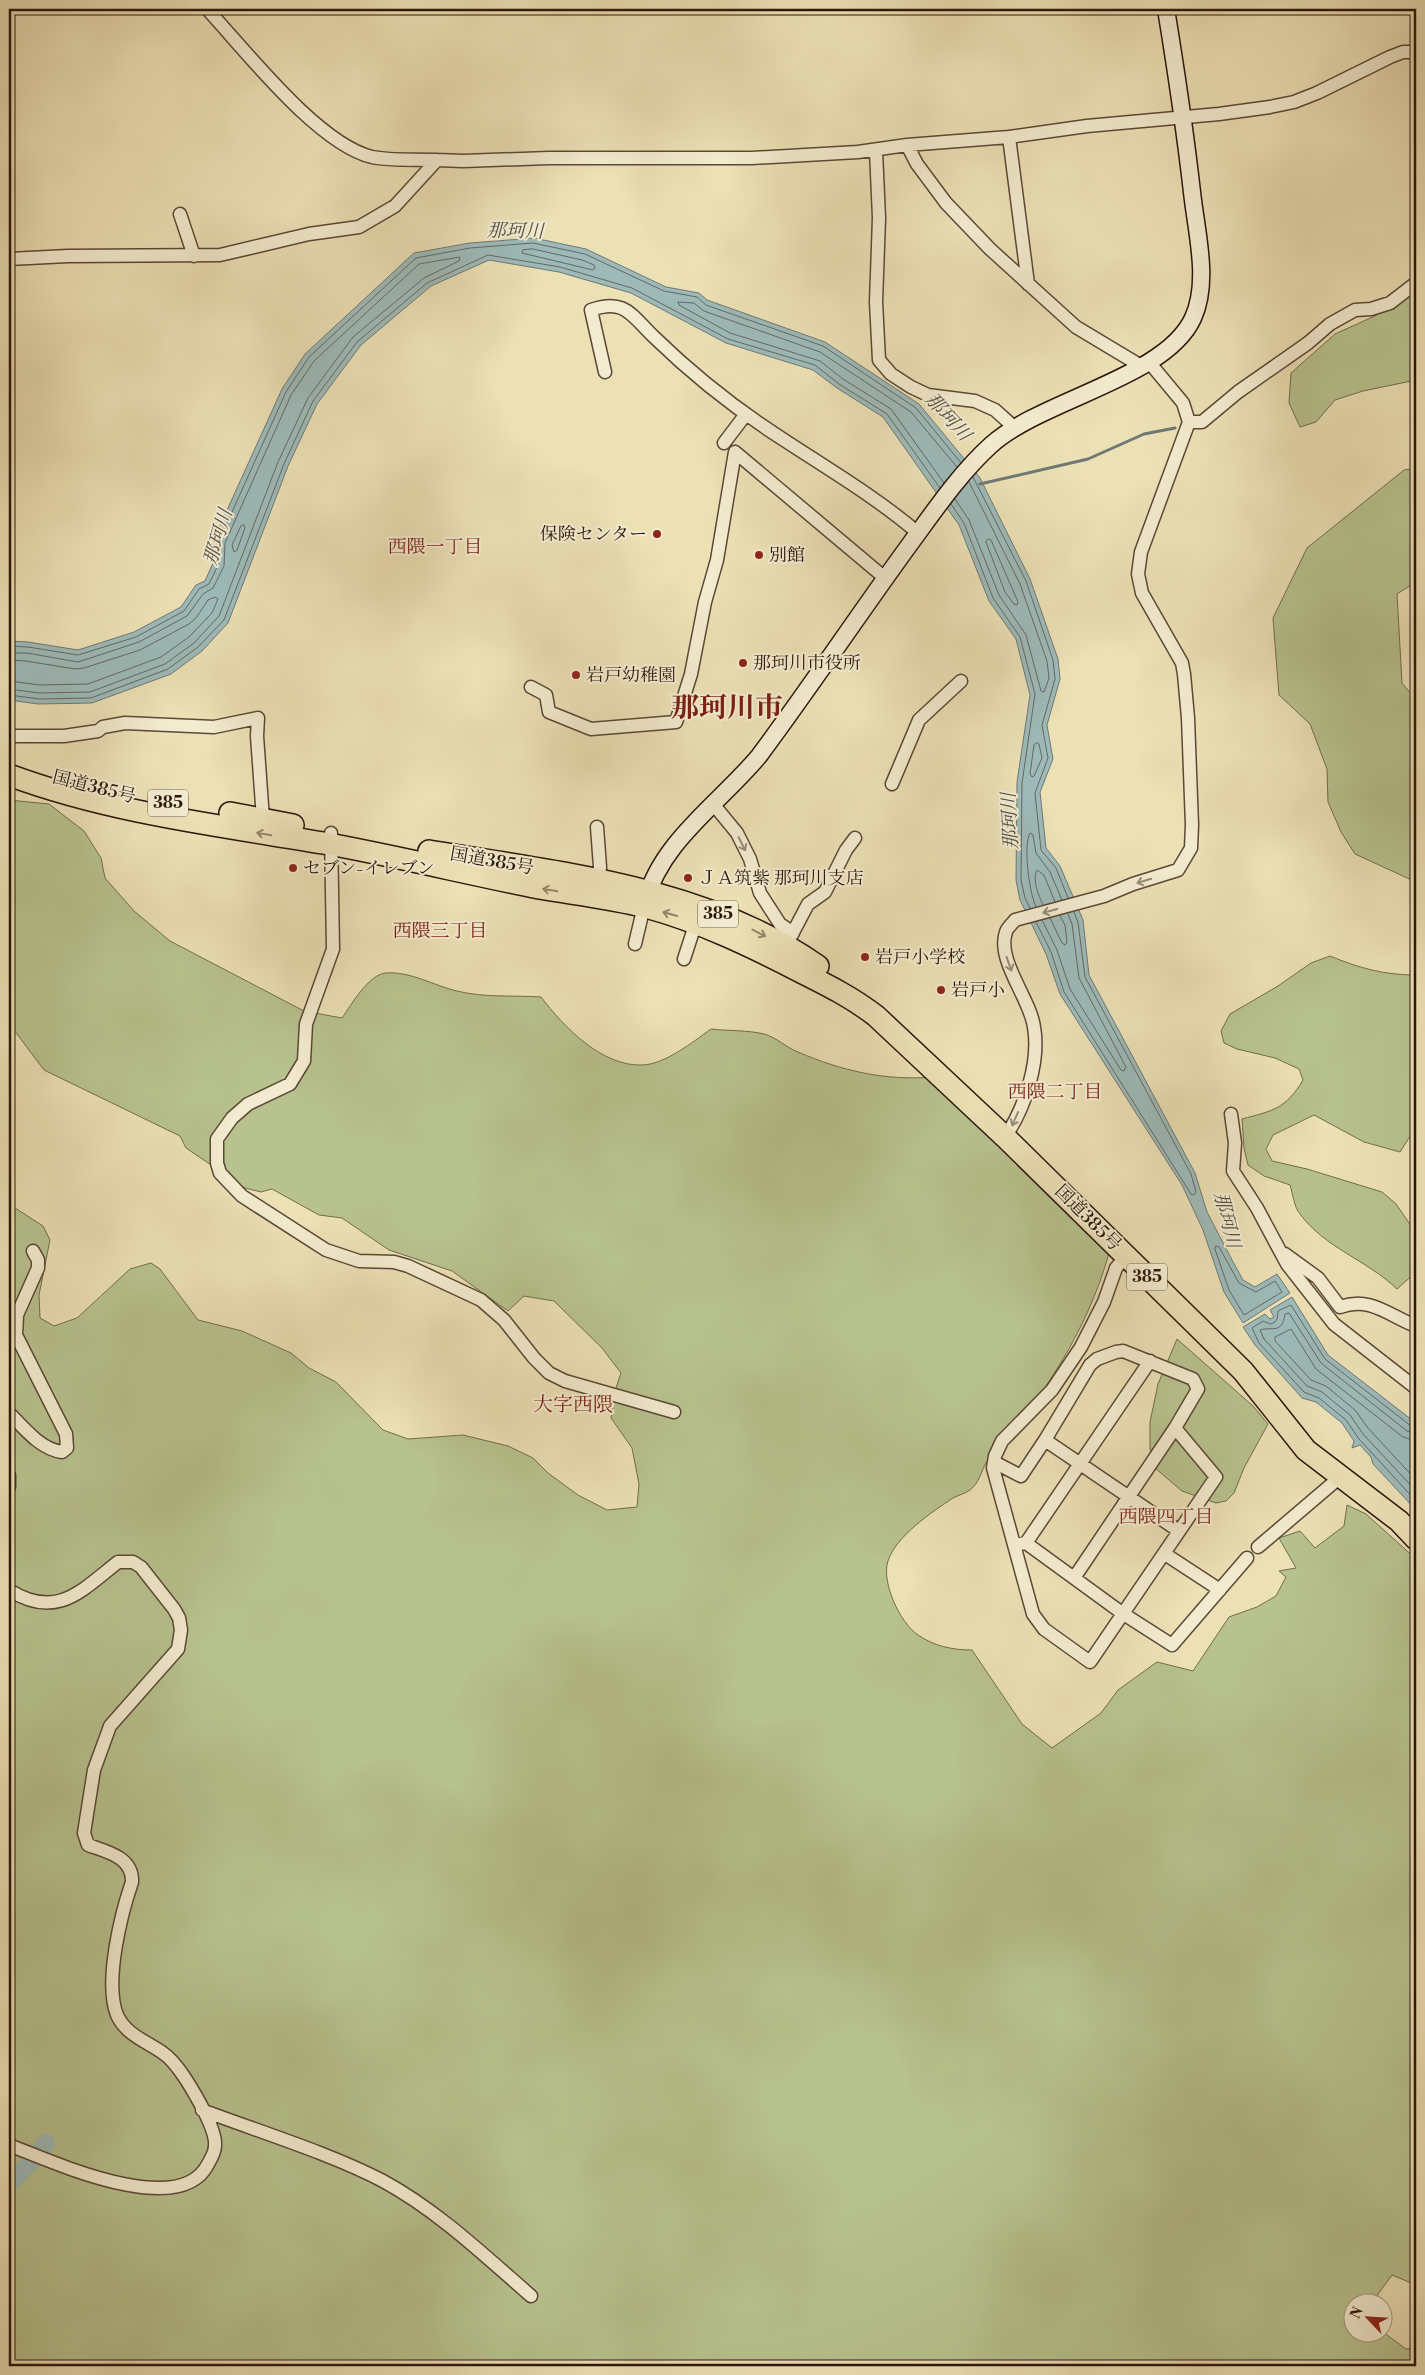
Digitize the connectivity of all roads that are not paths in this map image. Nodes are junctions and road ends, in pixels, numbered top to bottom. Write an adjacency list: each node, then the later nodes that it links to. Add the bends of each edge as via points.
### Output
1 (207, 9): 8 (street, via 309,118 330,136 373,157)
2 (1166, 9): 4 (street)
3 (1416, 52): 4 (street, via 1390,57 1294,102 1270,108)
4 (1183, 118): 5 (street); 14 (street, via 1200,262 1200,296 1194,318 1184,335 1171,348)
5 (1009, 137): 6 (street); 13 (street)
6 (908, 145): 7 (street); 13 (street, via 917,164 946,203)
7 (876, 151): 8 (street, via 752,158); 18 (street, via 879,218 876,302 880,360 891,374 911,387 928,395 976,401 995,410)
8 (437, 160): 10 (street, via 395,206 358,227 309,234 220,255)
9 (180, 214): 10 (street)
10 (194, 256): 11 (street)
11 (9, 259)
12 (1416, 283): 17 (street, via 1390,303 1355,310 1330,324 1202,422)
13 (1028, 284): 14 (street, via 1076,327)
14 (1145, 364): 17 (street, via 1183,403); 18 (street)
15 (605, 372): 16 (street, via 591,310 614,305 626,310 668,351)
16 (746, 414): 19 (street); 20 (street, via 871,497)
17 (1188, 422): 40 (street, one-way to 40, via 1141,552 1138,574 1142,593 1182,663 1188,718 1191,848 1178,870 1084,902 1015,920 1006,931 1003,947 1028,1008 1036,1044 1022,1105)
18 (1015, 428): 20 (street, via 992,443 972,464)
19 (724, 443)
20 (918, 533): 21 (street)
21 (885, 578): 23 (street, via 735,452 717,560 691,674 676,722 591,729 549,712 546,695); 28 (street, via 759,756)
22 (961, 681): 27 (street, via 919,720)
23 (531, 687)
24 (9, 736): 29 (street, via 64,736 125,723 209,727 258,718 258,769)
25 (9, 762): 29 (highway, 国道385号 / 385, via 83,785)
26 (9, 774): 31 (highway, 国道385号 / 385, one-way to 26, via 260,834 69,795)
27 (892, 784)
28 (714, 804): 34 (street, via 668,852); 37 (street, one-way to 37, via 737,833 750,859 760,893 780,924)
29 (263, 819): 31 (highway, 国道385号 / 385)
30 (597, 827): 33 (street)
31 (330, 838): 33 (highway, 国道385号 / 385); 34 (highway, 国道385号 / 385, one-way to 31, via 538,888); 47 (street, via 333,949 306,1024 304,1060 290,1084 248,1104 232,1118 217,1139 220,1174 242,1196 326,1250 359,1261 394,1262 408,1266 481,1300 504,1320 549,1373 565,1381)
32 (855, 838): 37 (street, via 825,892 808,904)
33 (598, 880): 34 (highway, 国道385号 / 385)
34 (646, 898): 35 (highway, 国道385号 / 385, one-way to 34); 36 (street); 37 (highway, 国道385号 / 385, one-way to 37, via 740,922)
35 (696, 922): 37 (highway, 国道385号 / 385); 38 (street)
36 (635, 944)
37 (786, 946): 40 (highway, 国道385号 / 385, via 862,1005)
38 (684, 959)
39 (1231, 1114): 41 (street, via 1235,1143 1232,1171 1258,1208)
40 (1005, 1137): 43 (highway, 国道385号 / 385)
41 (1279, 1249): 44 (street, via 1318,1278 1340,1307 1351,1303 1377,1306); 46 (street, via 1334,1324)
42 (33, 1251): 48 (street, via 38,1268 17,1315 16,1335 66,1434 67,1448 62,1452 54,1451 40,1443)
43 (1126, 1256): 51 (street, via 1116,1268 1104,1302 1081,1347 1052,1390 1002,1441); 54 (highway, 国道385号 / 385, via 1243,1370 1306,1450)
44 (1416, 1326)
45 (1150, 1361): 49 (street, via 1193,1379 1198,1388); 50 (street, via 1124,1351 1104,1355 1090,1364); 52 (street)
46 (1416, 1388)
47 (674, 1412)
48 (9, 1413)
49 (1175, 1428): 56 (street); 57 (street, via 1216,1477)
50 (1045, 1440): 51 (street, via 1021,1476); 52 (street)
51 (994, 1462): 59 (street, via 994,1474)
52 (1080, 1464): 56 (street); 59 (street)
53 (9, 1475): 55 (street)
54 (1340, 1478): 58 (highway, 国道385号 / 385, via 1399,1521); 60 (street)
55 (9, 1487)
56 (1129, 1496): 57 (street); 63 (street)
57 (1179, 1531): 61 (street)
58 (1416, 1538)
59 (1020, 1544): 63 (street); 66 (street, via 1037,1622 1090,1662)
60 (1258, 1547)
61 (1165, 1554): 65 (street); 66 (street)
62 (1246, 1558): 65 (street)
63 (1074, 1578): 66 (street)
64 (9, 1590): 67 (street, via 20,1598 36,1602 64,1601 74,1597 118,1562 126,1561 141,1567 179,1618 178,1649 110,1726 94,1770 84,1833 88,1845 120,1858 132,1875 120,1922 112,1991 118,2015 132,2034 173,2062)
65 (1220, 1590): 66 (street, via 1172,1645)
66 (1122, 1613)
67 (202, 2110): 68 (street, via 214,2133 216,2147 198,2178 171,2188 148,2188 102,2179); 69 (street, via 382,2181 444,2221)
68 (9, 2144)
69 (531, 2296)

